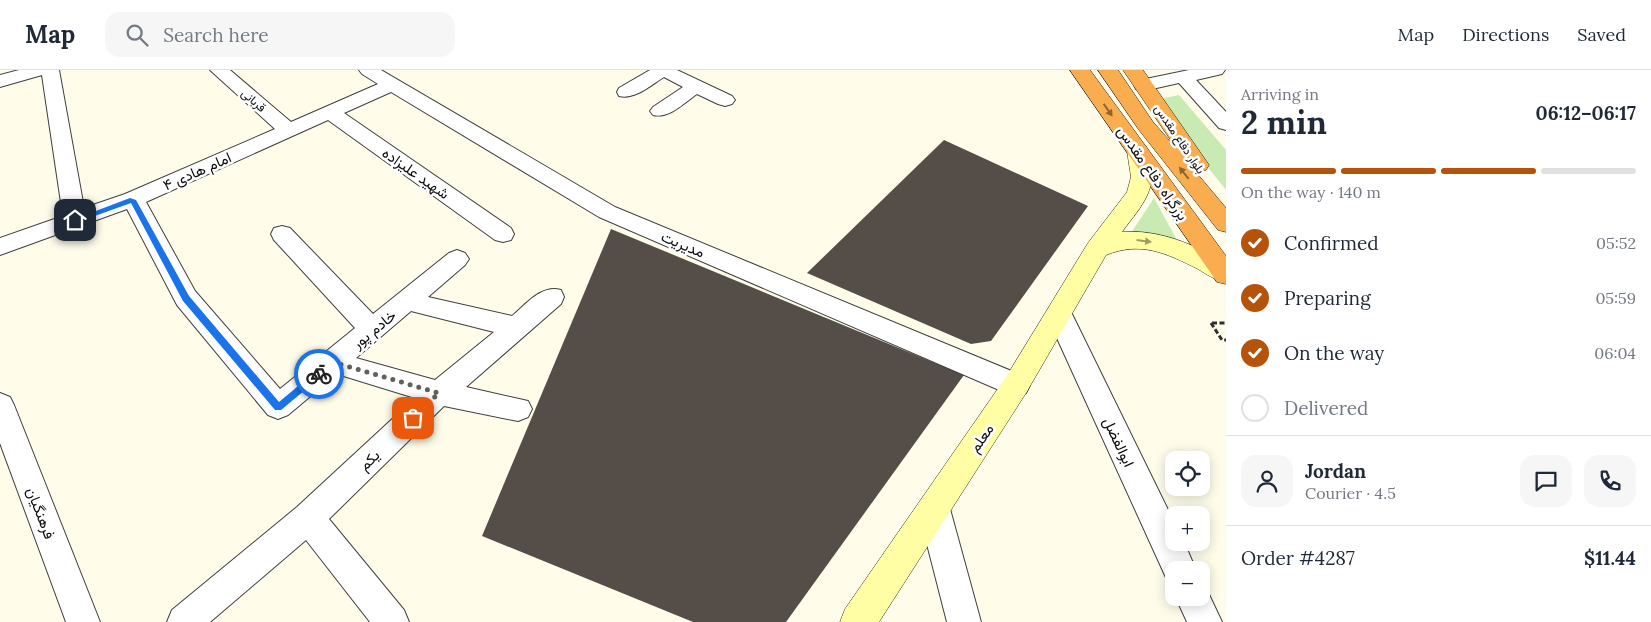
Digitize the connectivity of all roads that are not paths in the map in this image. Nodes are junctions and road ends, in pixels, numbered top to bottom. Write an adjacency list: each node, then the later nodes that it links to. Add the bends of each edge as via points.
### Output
1 (39, 70): 11 (street)
2 (50, 70): 23 (street)
3 (220, 70): 19 (street, قربانی)
4 (368, 70): 12 (street, مدیریت)
5 (663, 70): 13 (street); 14 (street)
6 (1080, 70): 20 (highway, بزرگراه دفاع مقدس, one-way to 20)
7 (1108, 70): 24 (highway, one-way to 7, via 1146,126)
8 (1216, 70): 10 (street)
9 (1138, 77): 10 (street); 22 (highway, بلوار دفاع مقدس)
10 (1184, 77): 18 (street)
11 (0, 81)
12 (391, 84): 17 (street, امام هادی ۴); 37 (street, مدیریت, via 607,212)
13 (696, 86): 15 (street); 16 (street)
14 (626, 92)
15 (725, 100)
16 (660, 111)
17 (329, 112): 19 (street, امام هادی ۴); 26 (street, شهید علیزاده)
18 (1226, 124)
19 (289, 130): 21 (street, امام هادی ۴)
20 (1138, 151): 28 (main road, معلم, via 1142,176 1138,193); 30 (highway, بزرگراه دفاع مقدس)
21 (133, 200): 23 (street, امام هادی ۴); 36 (street, خادم پور, via 186,298 278,407)
22 (1226, 208)
23 (75, 220): 27 (street, امام هادی ۴)
24 (1226, 224)
25 (282, 234): 35 (street)
26 (503, 234)
27 (0, 246)
28 (1097, 249): 30 (main road, one-way to 30, via 1123,240 1155,243 1190,254); 33 (main road, معلم)
29 (458, 260): 32 (street, خادم پور)
30 (1225, 274)
31 (552, 297): 34 (street, یکم)
32 (407, 301): 34 (street); 35 (street, خادم پور)
33 (1059, 314): 37 (main road, معلم); 43 (street, ابوالفضل)
34 (516, 327): 38 (street, یکم)
35 (372, 330): 36 (street, خادم پور)
36 (332, 362): 38 (street)
37 (1016, 385): 41 (main road, معلم)
38 (439, 393): 40 (street); 42 (street, یکم)
39 (0, 405): 45 (street, فرهنگیان)
40 (518, 409)
41 (934, 509): 48 (main road, معلم); 49 (street)
42 (308, 518): 46 (street, یکم); 47 (street)
43 (1176, 561)
44 (1197, 606): 50 (street)
45 (76, 619)
46 (184, 622)
47 (392, 622)
48 (858, 622)
49 (964, 622)
50 (1205, 622)

